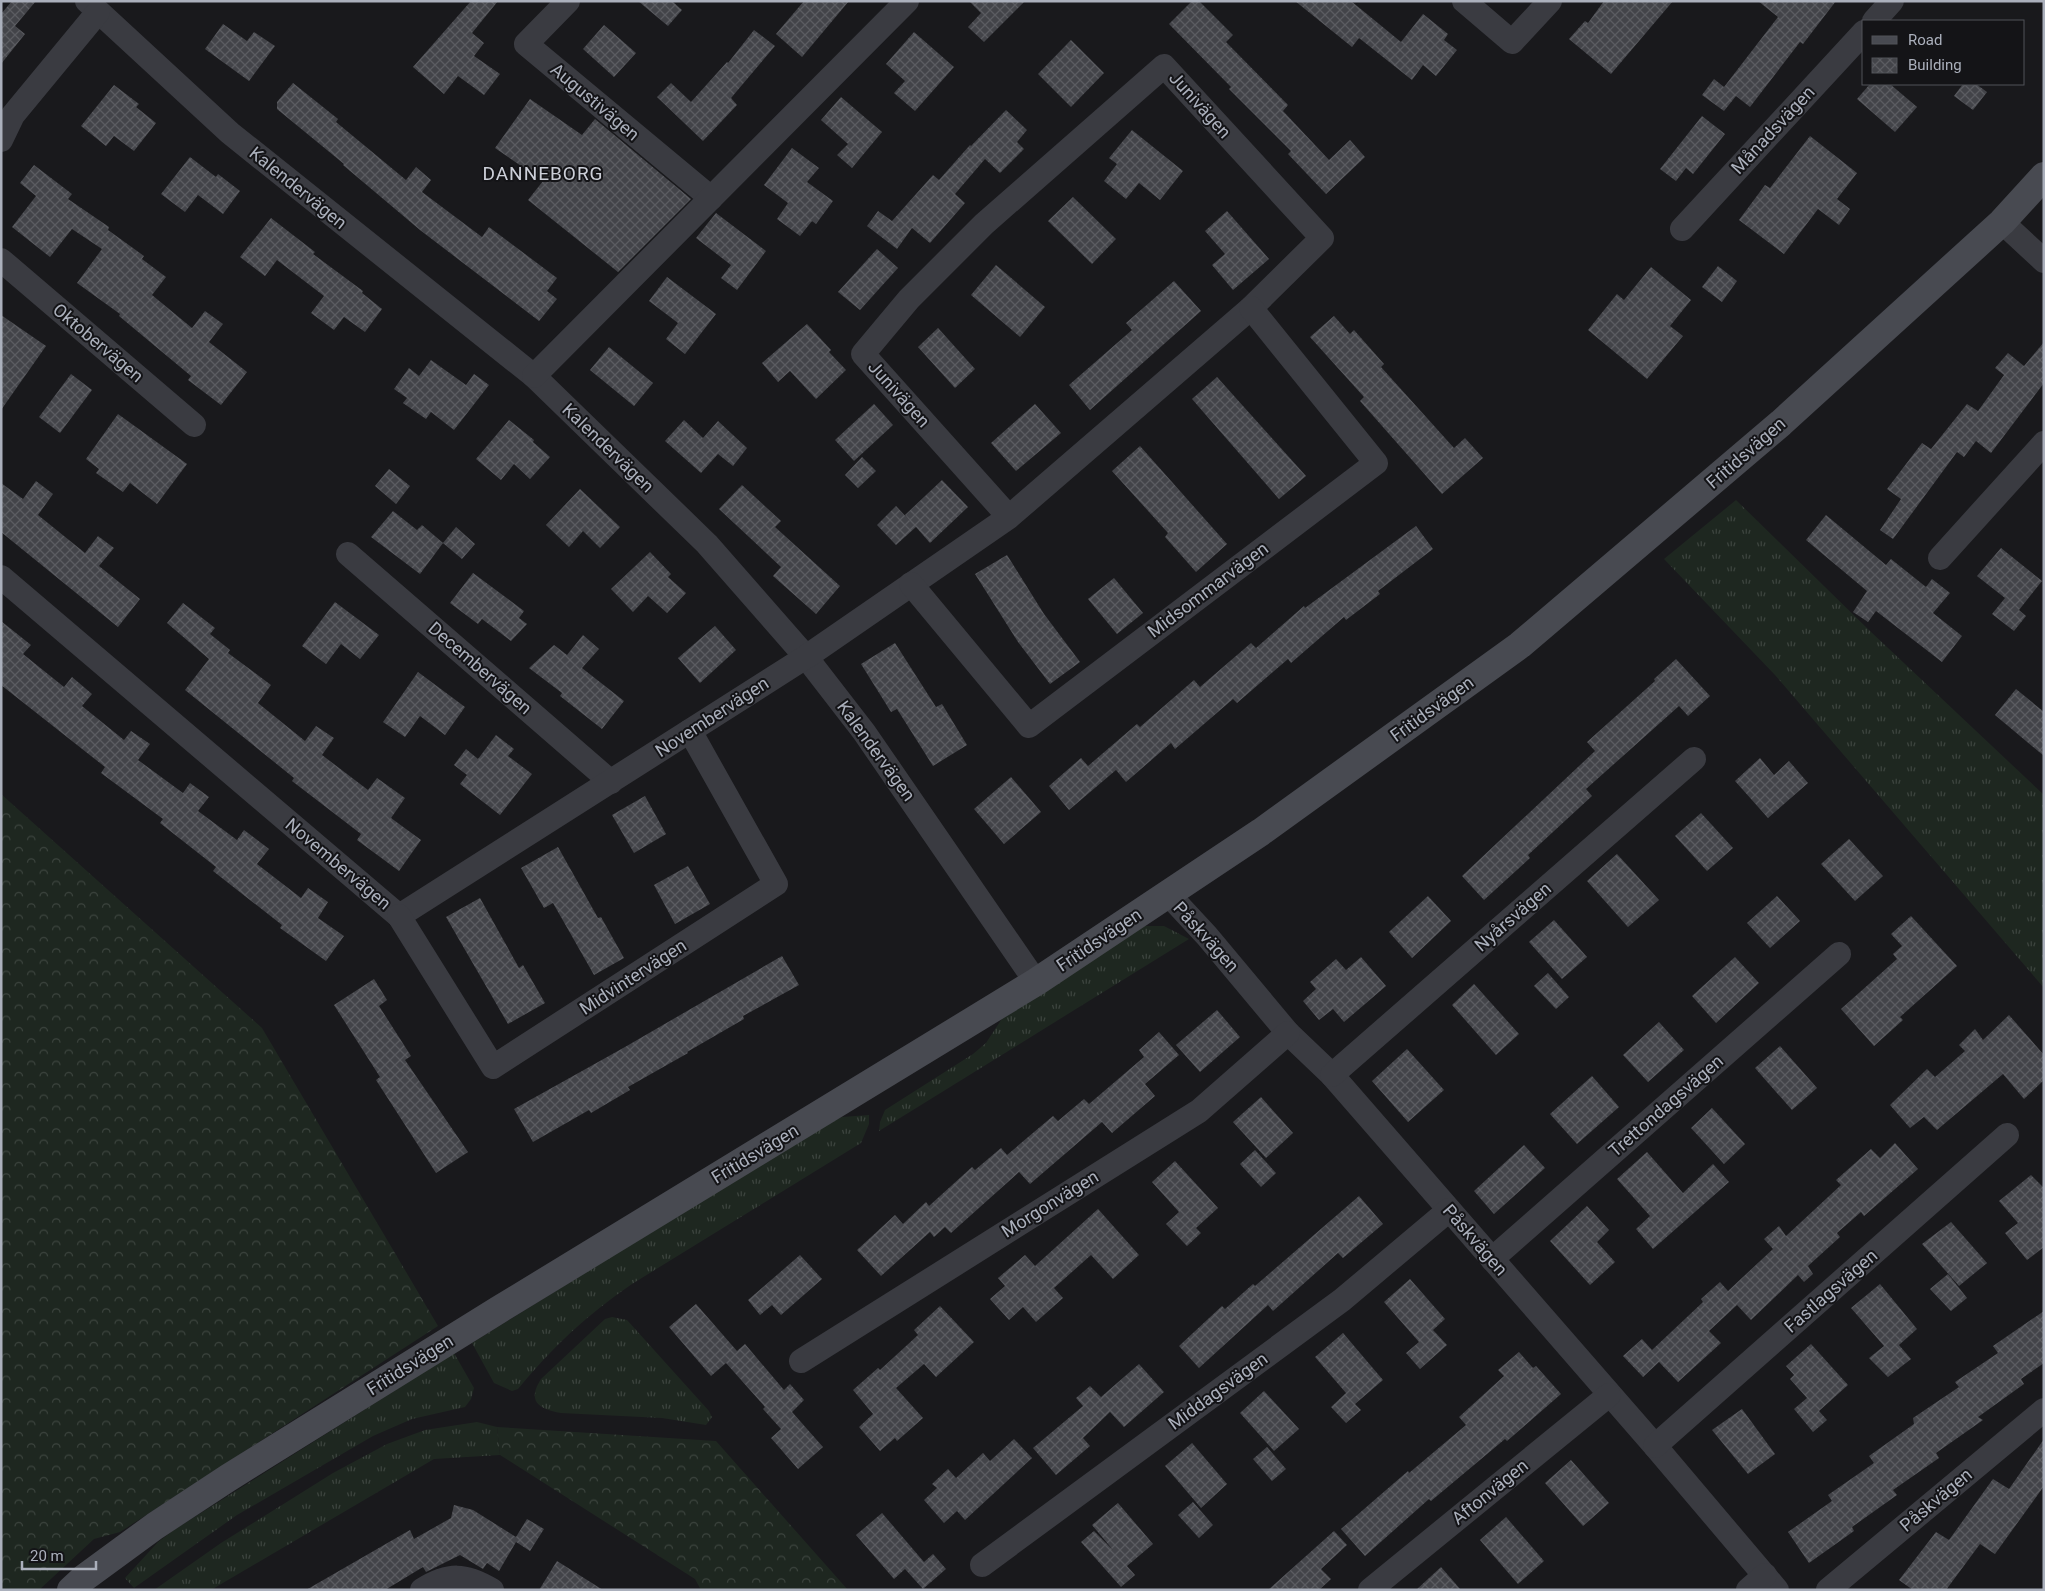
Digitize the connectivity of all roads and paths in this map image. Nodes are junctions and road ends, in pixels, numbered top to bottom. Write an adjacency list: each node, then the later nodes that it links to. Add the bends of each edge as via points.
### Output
1 (568, 1): 11 (street, Augustivägen, via 526,44)
2 (907, 1): 11 (street)
3 (1464, 1): 4 (street, via 1512,42)
4 (1550, 1)
5 (1892, 1): 7 (street)
6 (92, 7): 9 (street, via 13,115); 17 (street, Kalendervägen, via 230,133)
7 (1875, 20)
8 (1862, 34): 13 (street, Månadsvägen)
9 (1, 140)
10 (2044, 176): 12 (street, Fritidsvägen)
11 (711, 198): 17 (street)
12 (2002, 222): 15 (street); 29 (street, Fritidsvägen, via 1782,423 1520,645 1260,832)
13 (1682, 228)
14 (1, 260): 18 (street, Oktobervägen)
15 (2044, 261)
16 (1251, 308): 20 (street, Junivägen); 20 (street, Junivägen, via 1322,238 1164,66 984,224 909,299 863,354); 24 (street, Midsommarvägen, via 1376,463 1029,726)
17 (534, 376): 25 (street, Kalendervägen, via 707,544)
18 (194, 425)
19 (2044, 443): 22 (street)
20 (1009, 517): 24 (street, Junivägen)
21 (348, 554): 28 (street, Decembervägen)
22 (1940, 558)
23 (1, 577): 30 (street, Novembervägen)
24 (911, 584): 25 (street, Junivägen)
25 (806, 656): 26 (street, Novembervägen); 32 (street, Kalendervägen, via 922,814)
26 (690, 731): 28 (street, Novembervägen); 30 (street, Midvintervägen, via 776,884 493,1067)
27 (1694, 759): 34 (street, Nyårsvägen)
28 (611, 782): 30 (street, Novembervägen)
29 (1168, 894): 32 (street, Fritidsvägen); 33 (street, Påskvägen)
30 (398, 916)
31 (1839, 954): 37 (street, Trettondagsvägen)
32 (1036, 982): 44 (street, Fritidsvägen, via 236,1473 155,1526)
33 (1288, 1033): 34 (street, Påskvägen); 38 (street, Morgonvägen, via 1199,1111)
34 (1332, 1075): 36 (street, Påskvägen)
35 (2007, 1135): 41 (street, Fastlagsvägen)
36 (1449, 1210): 37 (street, Påskvägen); 42 (street, Middagsvägen, via 1342,1300)
37 (1492, 1259): 39 (street, Påskvägen)
38 (801, 1361)
39 (1609, 1395): 41 (street, Påskvägen); 47 (street, Aftonvägen)
40 (2044, 1410): 48 (street, Påskvägen)
41 (1655, 1446): 43 (street, Påskvägen)
42 (982, 1565)
43 (1763, 1585)
44 (71, 1590)
45 (422, 1590): 46 (street, via 440,1579 454,1577 475,1581)
46 (492, 1590)
47 (1370, 1590)
48 (1828, 1590)

